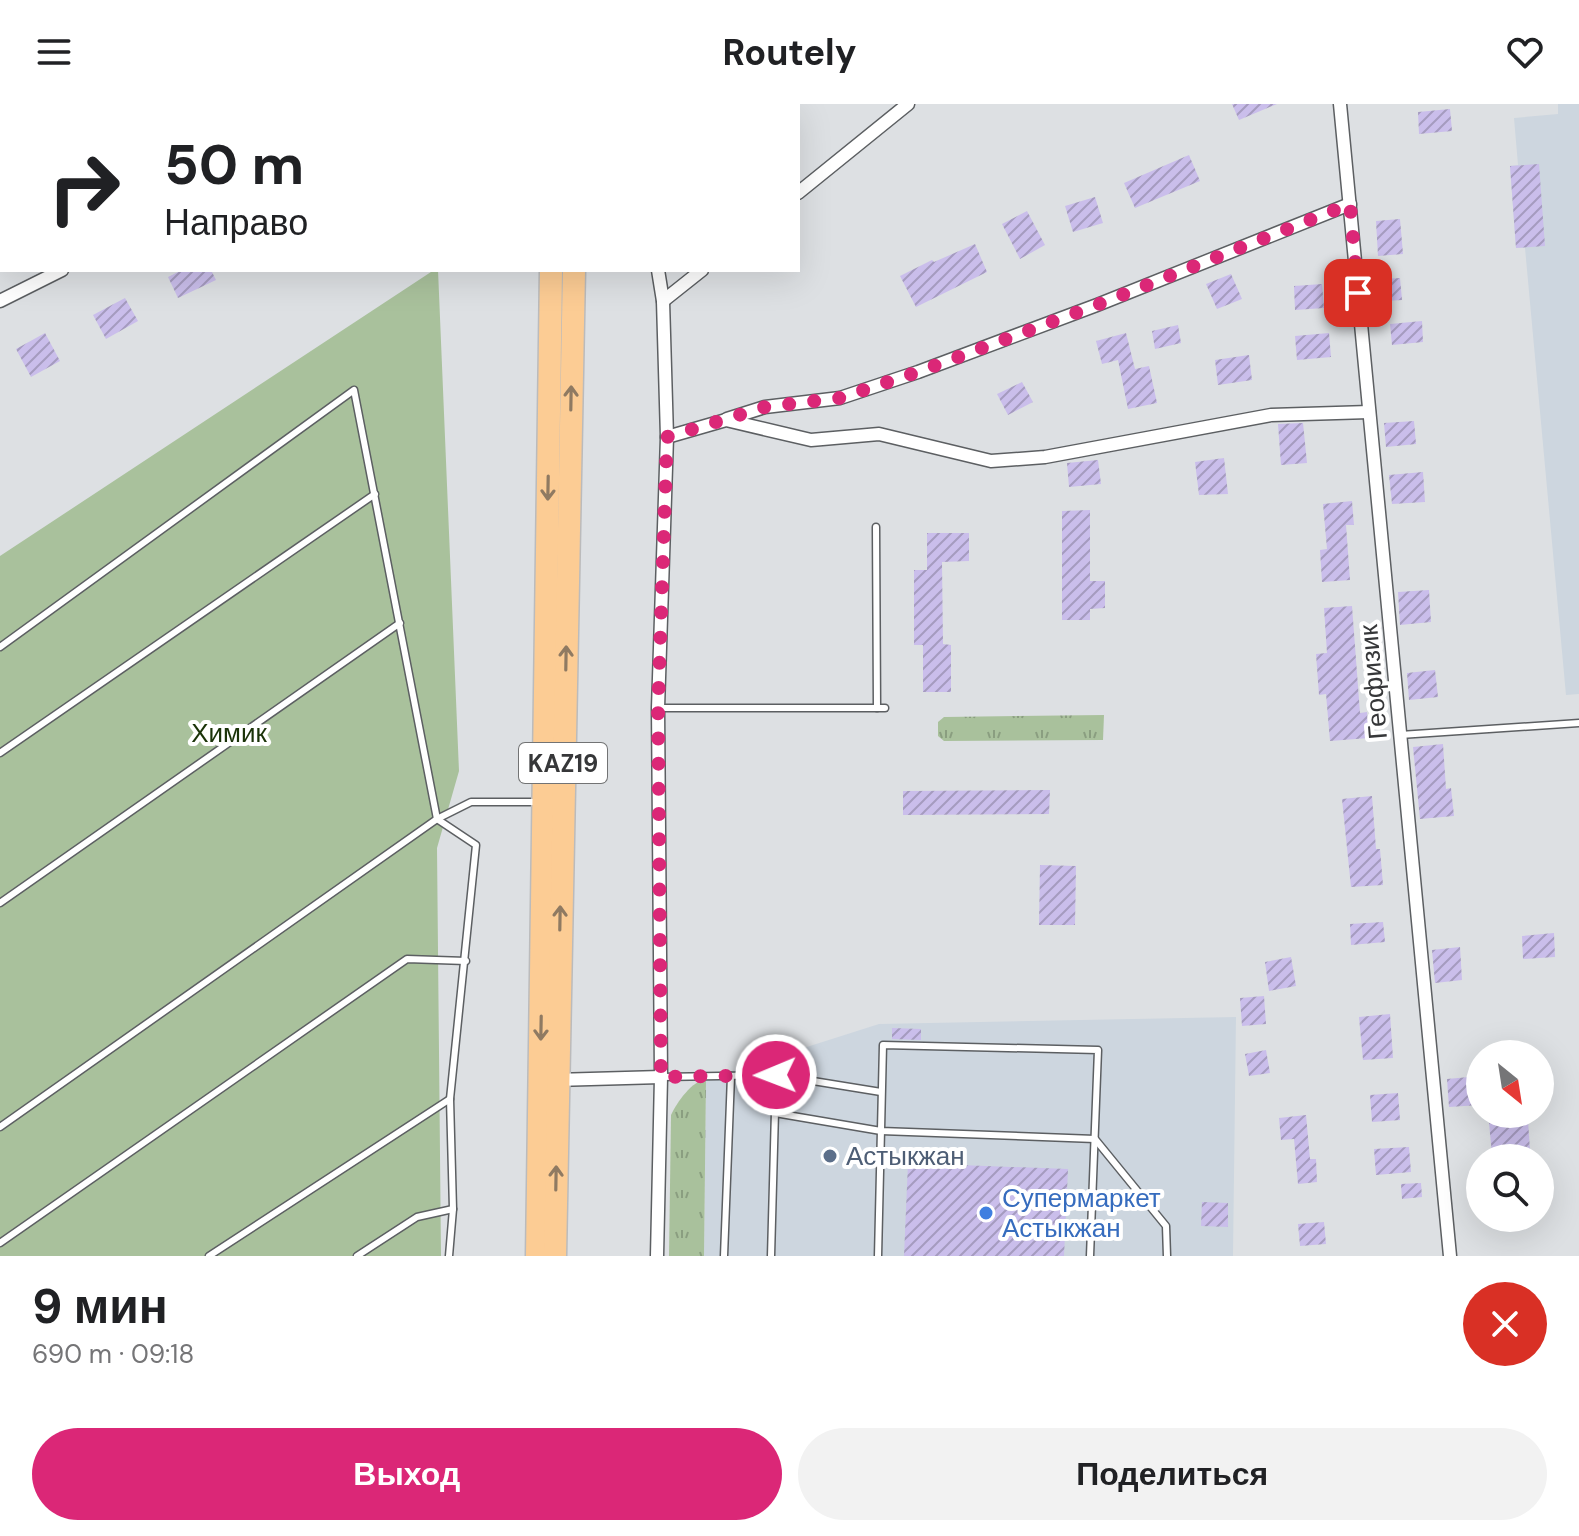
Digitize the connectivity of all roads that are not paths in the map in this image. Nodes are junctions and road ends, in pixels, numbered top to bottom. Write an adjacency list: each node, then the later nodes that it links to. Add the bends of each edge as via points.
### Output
1 (908, 104): 3 (street)
2 (1340, 104): 4 (street, Геофизик)
3 (800, 191)
4 (1350, 204): 12 (street, Геофизик); 13 (street, via 918,372 840,398 765,407)
5 (58, 272): 10 (street)
6 (551, 272): 23 (highway, KAZ19, one-way to 23)
7 (574, 272): 23 (highway, KAZ19, one-way to 7)
8 (658, 272): 11 (street)
9 (699, 272): 11 (street)
10 (0, 301)
11 (663, 301): 14 (street)
12 (1369, 412): 13 (street, via 1271,415 1045,457 991,461 879,434 811,440); 21 (street, Геофизик)
13 (726, 420): 14 (street)
14 (667, 437): 19 (street)
15 (375, 494): 17 (lane); 18 (lane, via 354,390); 22 (lane)
16 (876, 527): 19 (lane, via 881,708)
17 (400, 623): 24 (lane); 25 (lane)
18 (0, 647)
19 (658, 708): 29 (street)
20 (1579, 723): 21 (lane)
21 (1400, 735): 50 (street, Геофизик)
22 (0, 753)
23 (553, 802): 24 (lane, via 471,802); 30 (highway, KAZ19)
24 (437, 819): 26 (lane, via 476,845); 34 (lane)
25 (0, 903)
26 (466, 961): 32 (lane); 38 (lane, via 407,959)
27 (776, 1075): 28 (lane); 31 (lane); 33 (lane)
28 (731, 1076): 29 (lane); 45 (lane)
29 (661, 1077): 30 (street); 44 (street)
30 (549, 1080): 42 (highway, KAZ19); 43 (highway, KAZ19, one-way to 30)
31 (881, 1092): 35 (lane); 36 (lane, via 883,1045 1098,1050)
32 (450, 1099): 37 (lane); 39 (lane)
33 (775, 1113): 35 (lane); 46 (lane)
34 (0, 1127)
35 (881, 1131): 36 (lane); 47 (lane)
36 (1095, 1139): 48 (lane); 49 (lane, via 1166,1226)
37 (453, 1209): 40 (lane, via 417,1217); 41 (lane)
38 (0, 1243)
39 (209, 1256)
40 (357, 1256)
41 (449, 1256)
42 (537, 1256)
43 (555, 1256)
44 (657, 1256)
45 (724, 1256)
46 (771, 1256)
47 (878, 1256)
48 (1090, 1256)
49 (1167, 1256)
50 (1450, 1256)

